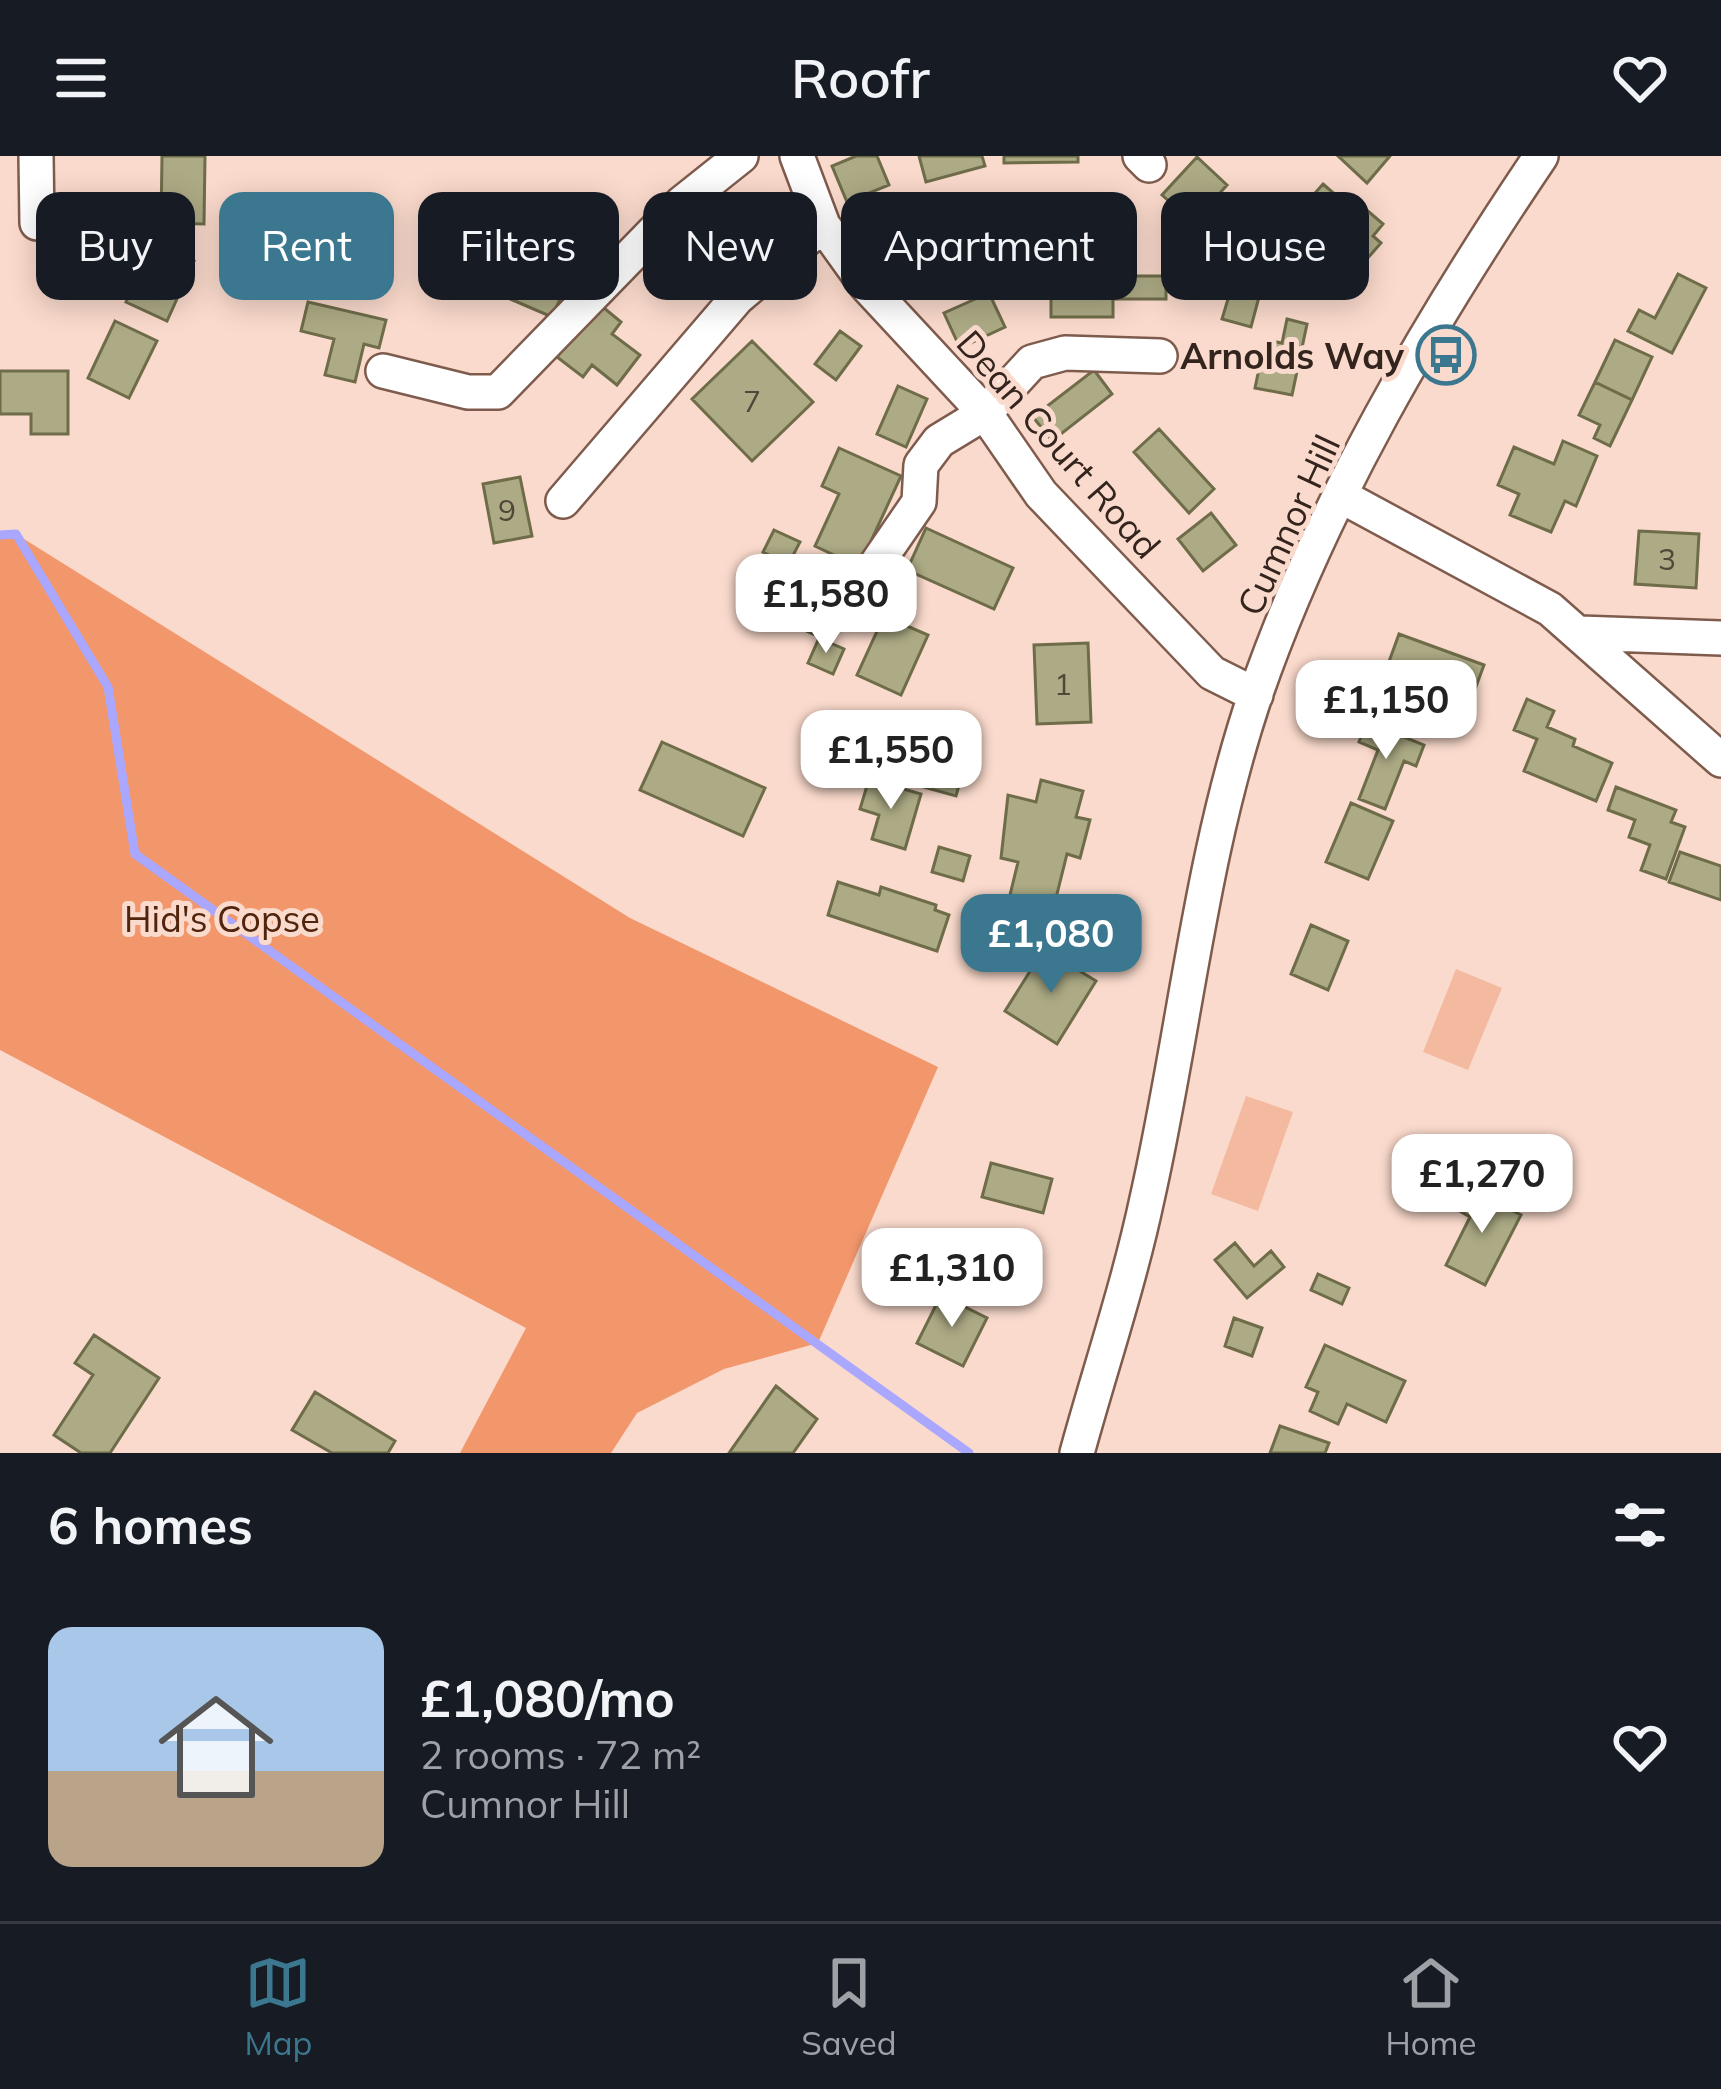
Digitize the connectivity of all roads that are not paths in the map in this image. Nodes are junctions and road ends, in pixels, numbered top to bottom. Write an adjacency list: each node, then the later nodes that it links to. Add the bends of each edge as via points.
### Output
1 (36, 156): 5 (street)
2 (741, 156): 8 (street, via 682,203 498,392)
3 (797, 156): 6 (street, Dean Court Road)
4 (1541, 156): 10 (street, Cumnor Hill)
5 (37, 192)
6 (823, 225): 9 (street, Dean Court Road, via 866,285); 11 (street, via 737,298)
7 (1160, 356): 9 (street, via 1065,353 1032,362)
8 (383, 371)
9 (985, 413): 12 (street, via 939,442 921,465 919,502); 15 (street, Dean Court Road, via 1041,494 1212,673)
10 (1341, 496): 13 (street); 15 (street, Cumnor Hill)
11 (563, 501)
12 (860, 588)
13 (1580, 633): 14 (street); 16 (street)
14 (1721, 638)
15 (1256, 695): 17 (street, Cumnor Hill, via 1219,825 1147,1202)
16 (1721, 760)
17 (1077, 1453)

